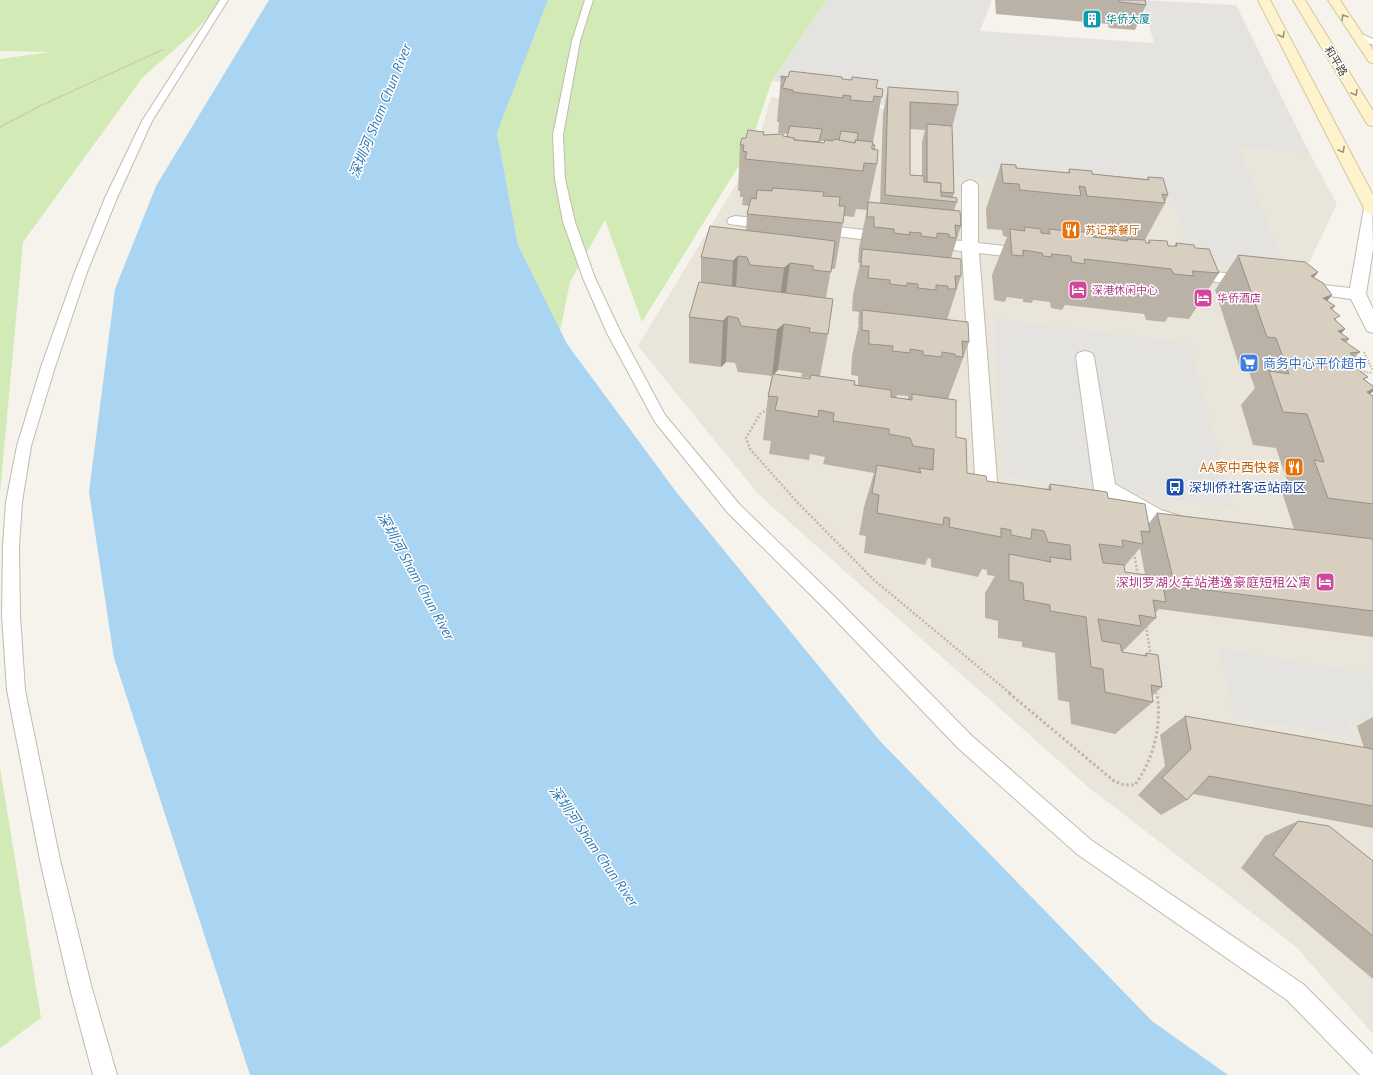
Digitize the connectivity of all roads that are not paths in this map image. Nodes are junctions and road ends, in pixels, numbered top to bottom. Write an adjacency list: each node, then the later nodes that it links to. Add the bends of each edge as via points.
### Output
1 (224, 0): 22 (lane, via 147,121 111,198 81,272 48,367 24,446 14,502 11,616 16,690 50,860)
2 (589, 0): 21 (lane, via 576,41 558,135 560,179 569,222 589,278 614,333 660,418 734,509 965,742 1084,847 1295,992)
3 (1264, 0): 11 (street, one-way to 11)
4 (1299, 0): 9 (street, 和平路, one-way to 9)
5 (1334, 0): 6 (street, one-way to 5)
6 (1355, 34): 7 (lane); 8 (street)
7 (1373, 42)
8 (1373, 59)
9 (1373, 122)
10 (970, 184): 13 (street)
11 (1373, 209): 16 (street)
12 (735, 221): 13 (street)
13 (970, 247): 14 (street); 19 (street)
14 (1048, 256)
15 (1173, 272): 16 (street)
16 (1357, 294): 17 (street)
17 (1371, 320)
18 (1085, 357): 20 (street, via 1105,489 1155,517)
19 (987, 493)
20 (1204, 530)
21 (1373, 1071)
22 (105, 1075)

